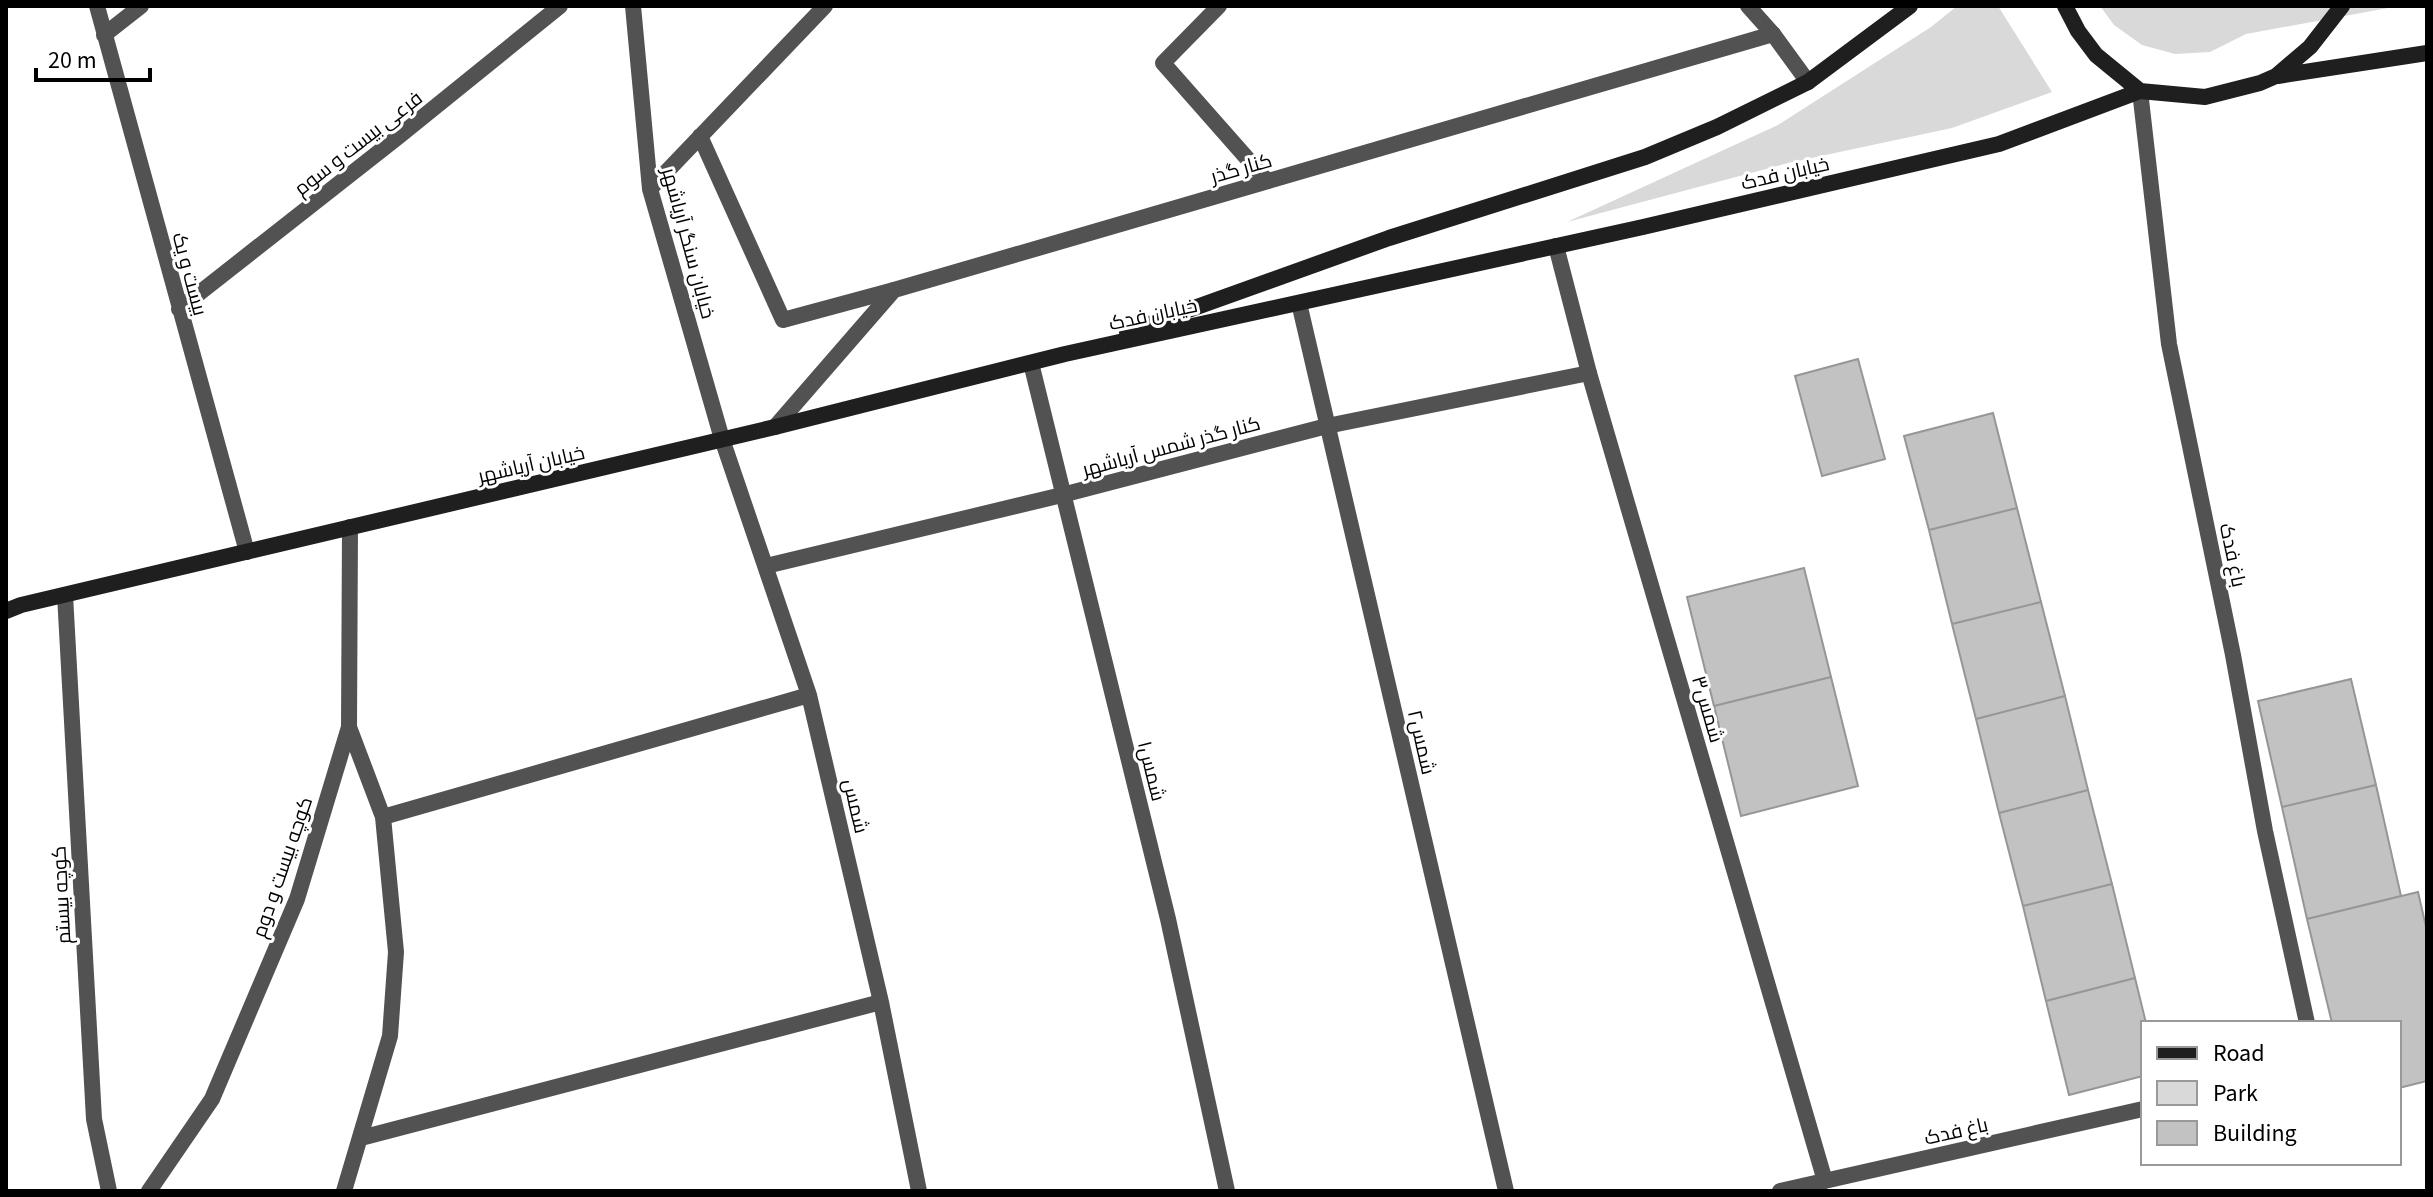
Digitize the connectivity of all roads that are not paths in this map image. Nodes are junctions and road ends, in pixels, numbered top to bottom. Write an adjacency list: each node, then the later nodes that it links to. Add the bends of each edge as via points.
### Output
1 (97, 6): 12 (street, بیست و یک)
2 (141, 6): 12 (street)
3 (560, 6): 23 (street, فرعی بیست و سوم)
4 (633, 6): 19 (street, خیابان سنگر آریاشهر)
5 (825, 6): 17 (street)
6 (1219, 6): 18 (street, via 1163,63)
7 (1748, 6): 11 (street)
8 (1910, 6): 15 (main road, خیابان فدک)
9 (2065, 6): 16 (main road, via 2096,55)
10 (2342, 6): 14 (main road, via 2310,47)
11 (1773, 34): 15 (street); 18 (street, کنار گذر)
12 (104, 35): 23 (street, بیست و یک)
13 (2427, 53): 14 (main road)
14 (2276, 76): 16 (main road, via 2205,97)
15 (1808, 82): 24 (main road, خیابان فدک, via 1645,157 1389,238)
16 (2140, 91): 20 (main road, خیابان فدک, via 1999,144); 40 (street, باغ فدک, via 2169,344)
17 (700, 136): 19 (street); 21 (street, کنار گذر, via 783,320)
18 (1267, 181): 21 (street, کنار گذر)
19 (650, 189): 29 (street, خیابان سنگر آریاشهر)
20 (1556, 246): 22 (main road, خیابان فدک); 26 (street, شمس۳)
21 (894, 290): 28 (street)
22 (1299, 303): 24 (main road, خیابان فدک); 27 (street, شمس۲)
23 (179, 309): 32 (street, بیست و یک)
24 (1065, 354): 25 (main road, خیابان آریاشهر)
25 (1031, 363): 28 (main road, خیابان آریاشهر); 30 (street, شمس۱)
26 (1589, 373): 27 (street, کنار گذر شمس آریاشهر); 43 (street, شمس۳)
27 (1327, 426): 30 (street, کنار گذر شمس آریاشهر); 49 (street, شمس۲)
28 (775, 427): 29 (main road, خیابان آریاشهر)
29 (722, 439): 31 (main road, خیابان آریاشهر); 33 (street, شمس)
30 (1062, 495): 33 (street, کنار گذر شمس آریاشهر); 48 (street, شمس۱, via 1168,919)
31 (350, 527): 32 (main road, خیابان آریاشهر); 37 (street, کوچه بیست و دوم)
32 (247, 552): 34 (main road, خیابان آریاشهر)
33 (766, 566): 36 (street, شمس)
34 (65, 595): 35 (main road, خیابان آریاشهر); 44 (street, کوچه بیستم, via 94,1119)
35 (6, 611)
36 (809, 695): 38 (street); 39 (street, شمس)
37 (349, 727): 38 (street); 45 (street, کوچه بیست و دوم, via 297,899 212,1099)
38 (383, 817): 42 (street, via 396,952 390,1036)
39 (881, 1002): 42 (street); 47 (street, شمس)
40 (2307, 1021)
41 (2141, 1109): 43 (street, باغ فدک)
42 (361, 1138): 46 (street)
43 (1825, 1181): 50 (street, باغ فدک)
44 (109, 1191)
45 (149, 1191)
46 (344, 1191)
47 (919, 1191)
48 (1227, 1191)
49 (1506, 1191)
50 (1780, 1191)

